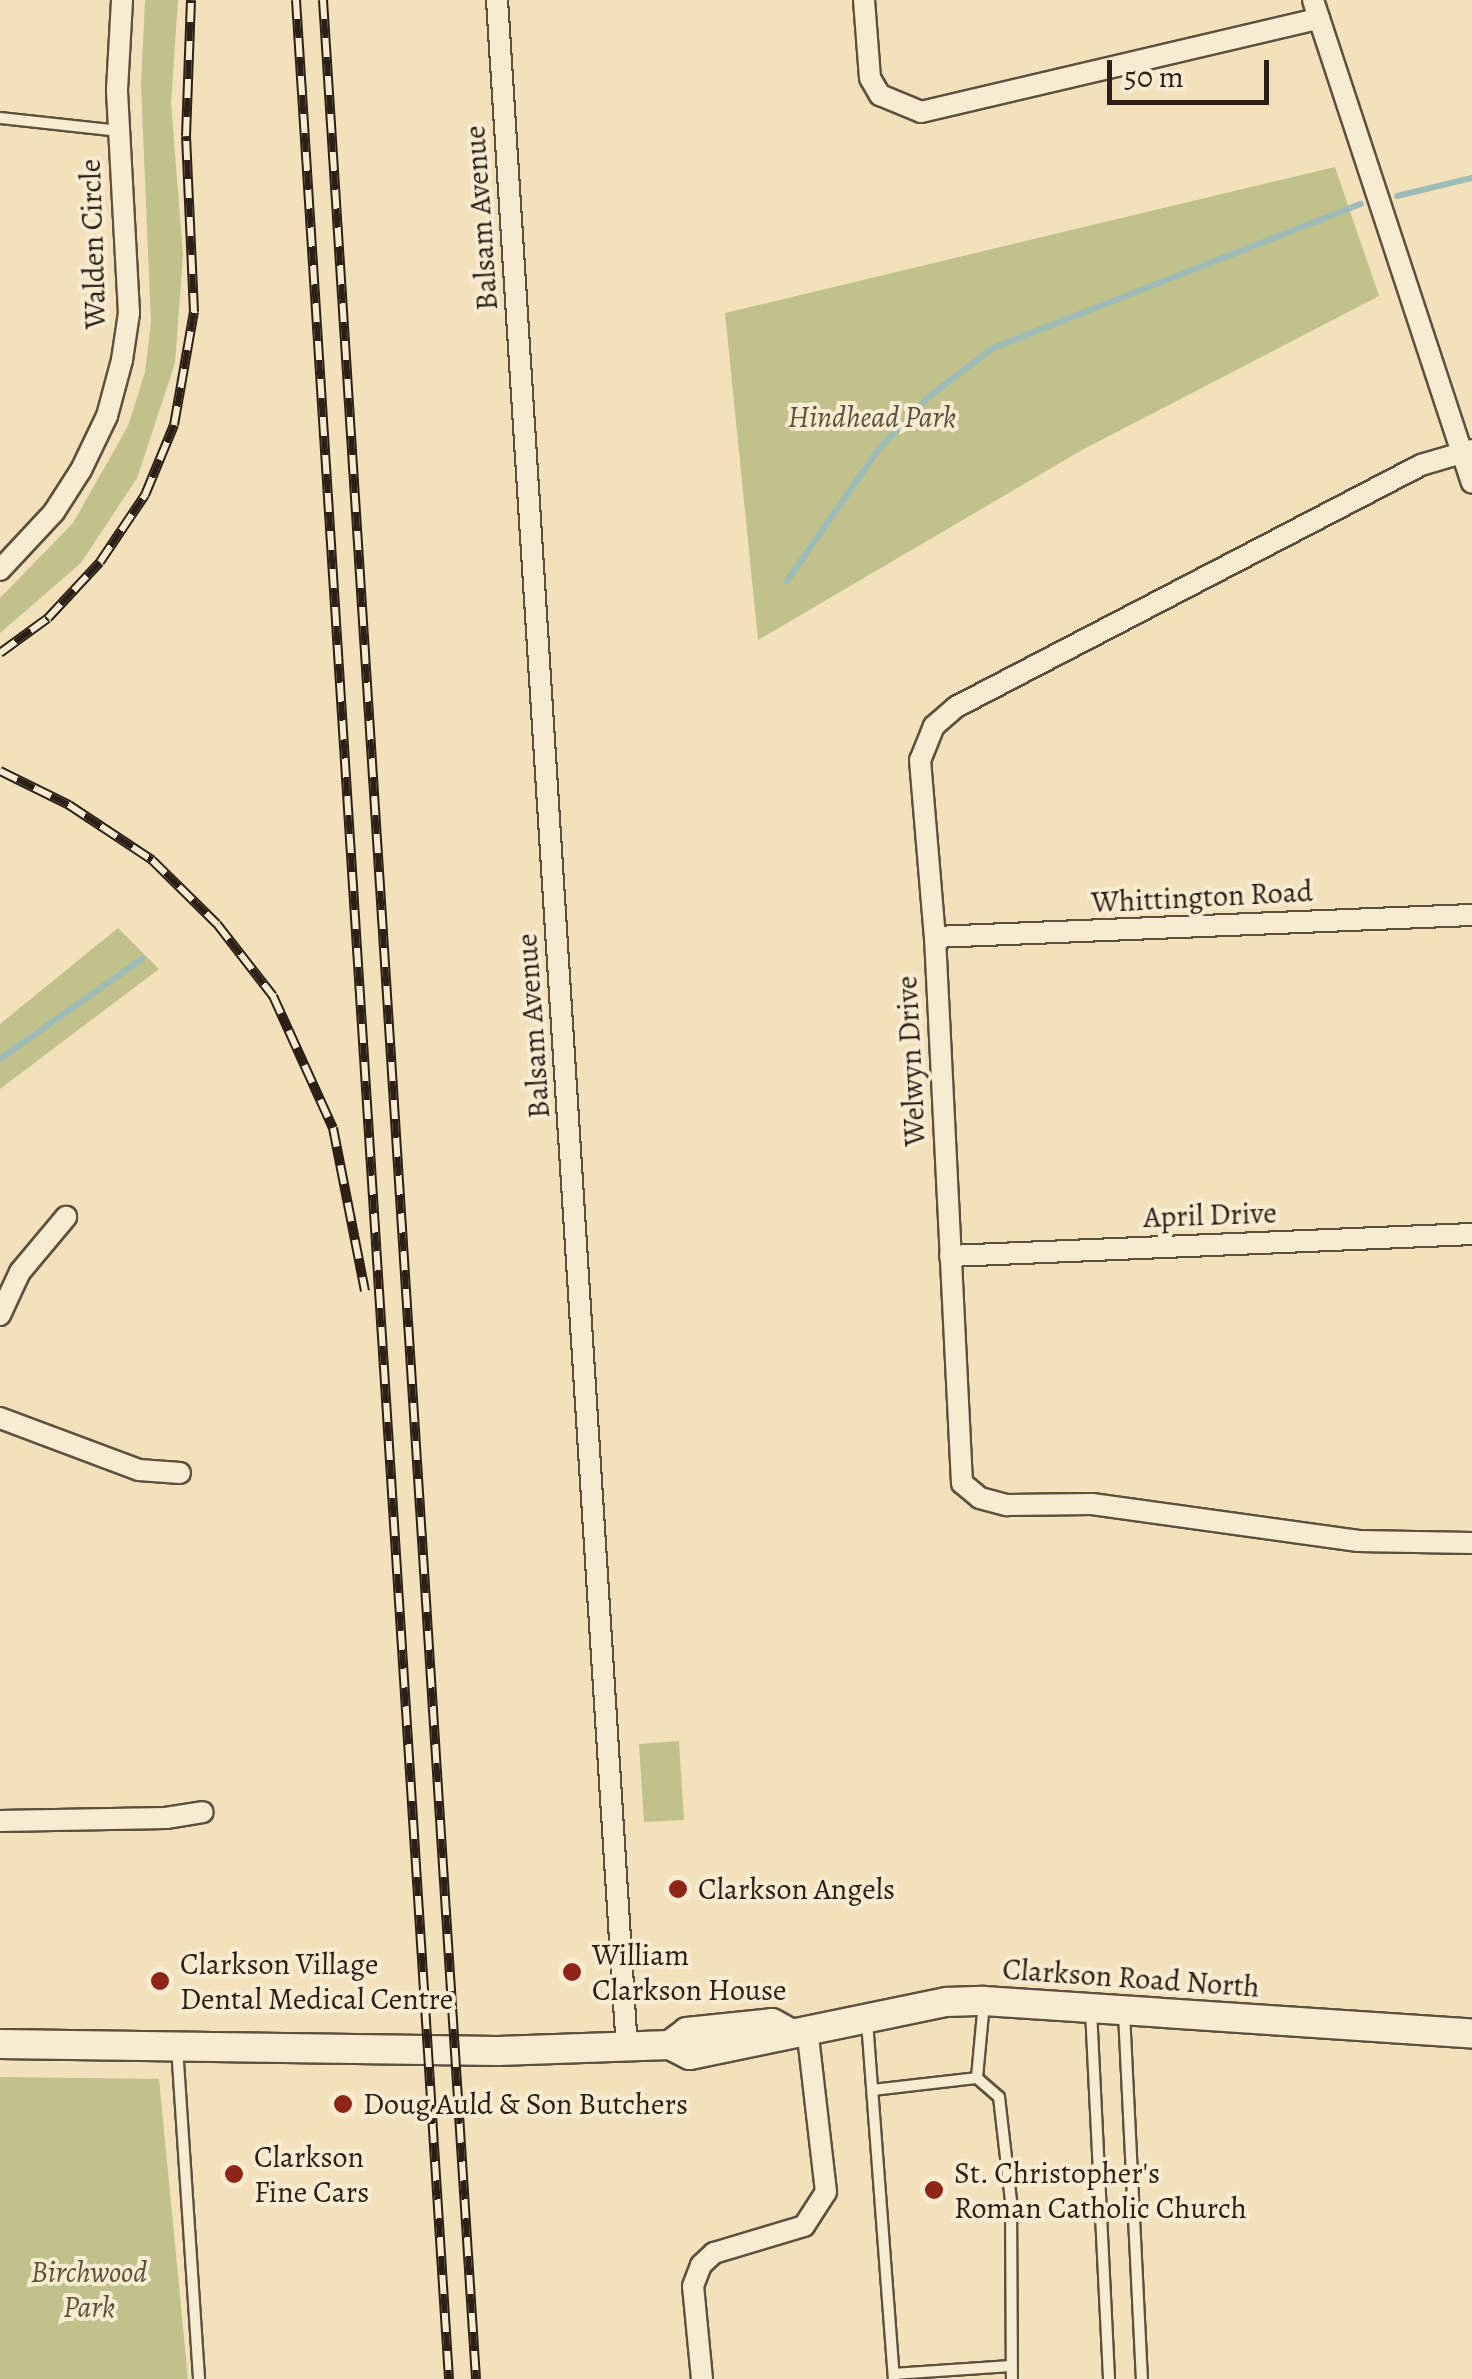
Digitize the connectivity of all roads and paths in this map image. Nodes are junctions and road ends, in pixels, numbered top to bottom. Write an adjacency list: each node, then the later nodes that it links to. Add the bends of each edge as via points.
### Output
1 (122, 0): 6 (street, Walden Circle)
2 (497, 0): 29 (street, Balsam Avenue)
3 (864, 0): 4 (street, via 870,78 880,95 920,112)
4 (1316, 10): 7 (street)
5 (0, 118): 6 (lane)
6 (119, 130): 9 (street, Walden Circle, via 129,313 114,397 70,489)
7 (1467, 451): 8 (street); 11 (street, Welwyn Drive, via 1369,492 956,707 934,726 920,760)
8 (1472, 482)
9 (0, 570)
10 (1472, 915): 11 (street, Whittington Road)
11 (935, 937): 14 (street, Welwyn Drive)
12 (66, 1217): 15 (street, via 20,1272)
13 (1472, 1234): 14 (street, April Drive)
14 (950, 1256): 18 (street, Welwyn Drive, via 957,1453 962,1483 980,1498 1092,1504 1358,1541)
15 (0, 1314)
16 (0, 1418): 17 (street, via 139,1470)
17 (180, 1473)
18 (1472, 1543)
19 (203, 1812): 20 (street)
20 (0, 1821)
21 (984, 2000): 22 (street, Clarkson Road North); 24 (street, Clarkson Road North); 30 (lane)
22 (1091, 2009): 23 (street, Clarkson Road North); 37 (lane)
23 (1124, 2012): 26 (street, Clarkson Road North); 38 (lane)
24 (866, 2018): 25 (street, Clarkson Road North); 31 (lane)
25 (797, 2031): 29 (street, Clarkson Road North, via 772,2024 687,2032 670,2045); 35 (street, via 826,2192 804,2226 714,2252 701,2265 693,2286)
26 (1472, 2033)
27 (0, 2044): 28 (street, Clarkson Road North)
28 (177, 2046): 29 (street, Clarkson Road North); 34 (lane)
29 (627, 2049)
30 (976, 2078): 31 (lane); 32 (lane, via 999,2096 1011,2200)
31 (873, 2090): 33 (lane)
32 (1010, 2366): 33 (lane); 36 (lane)
33 (894, 2376)
34 (198, 2379)
35 (702, 2379)
36 (1012, 2379)
37 (1109, 2379)
38 (1142, 2379)

